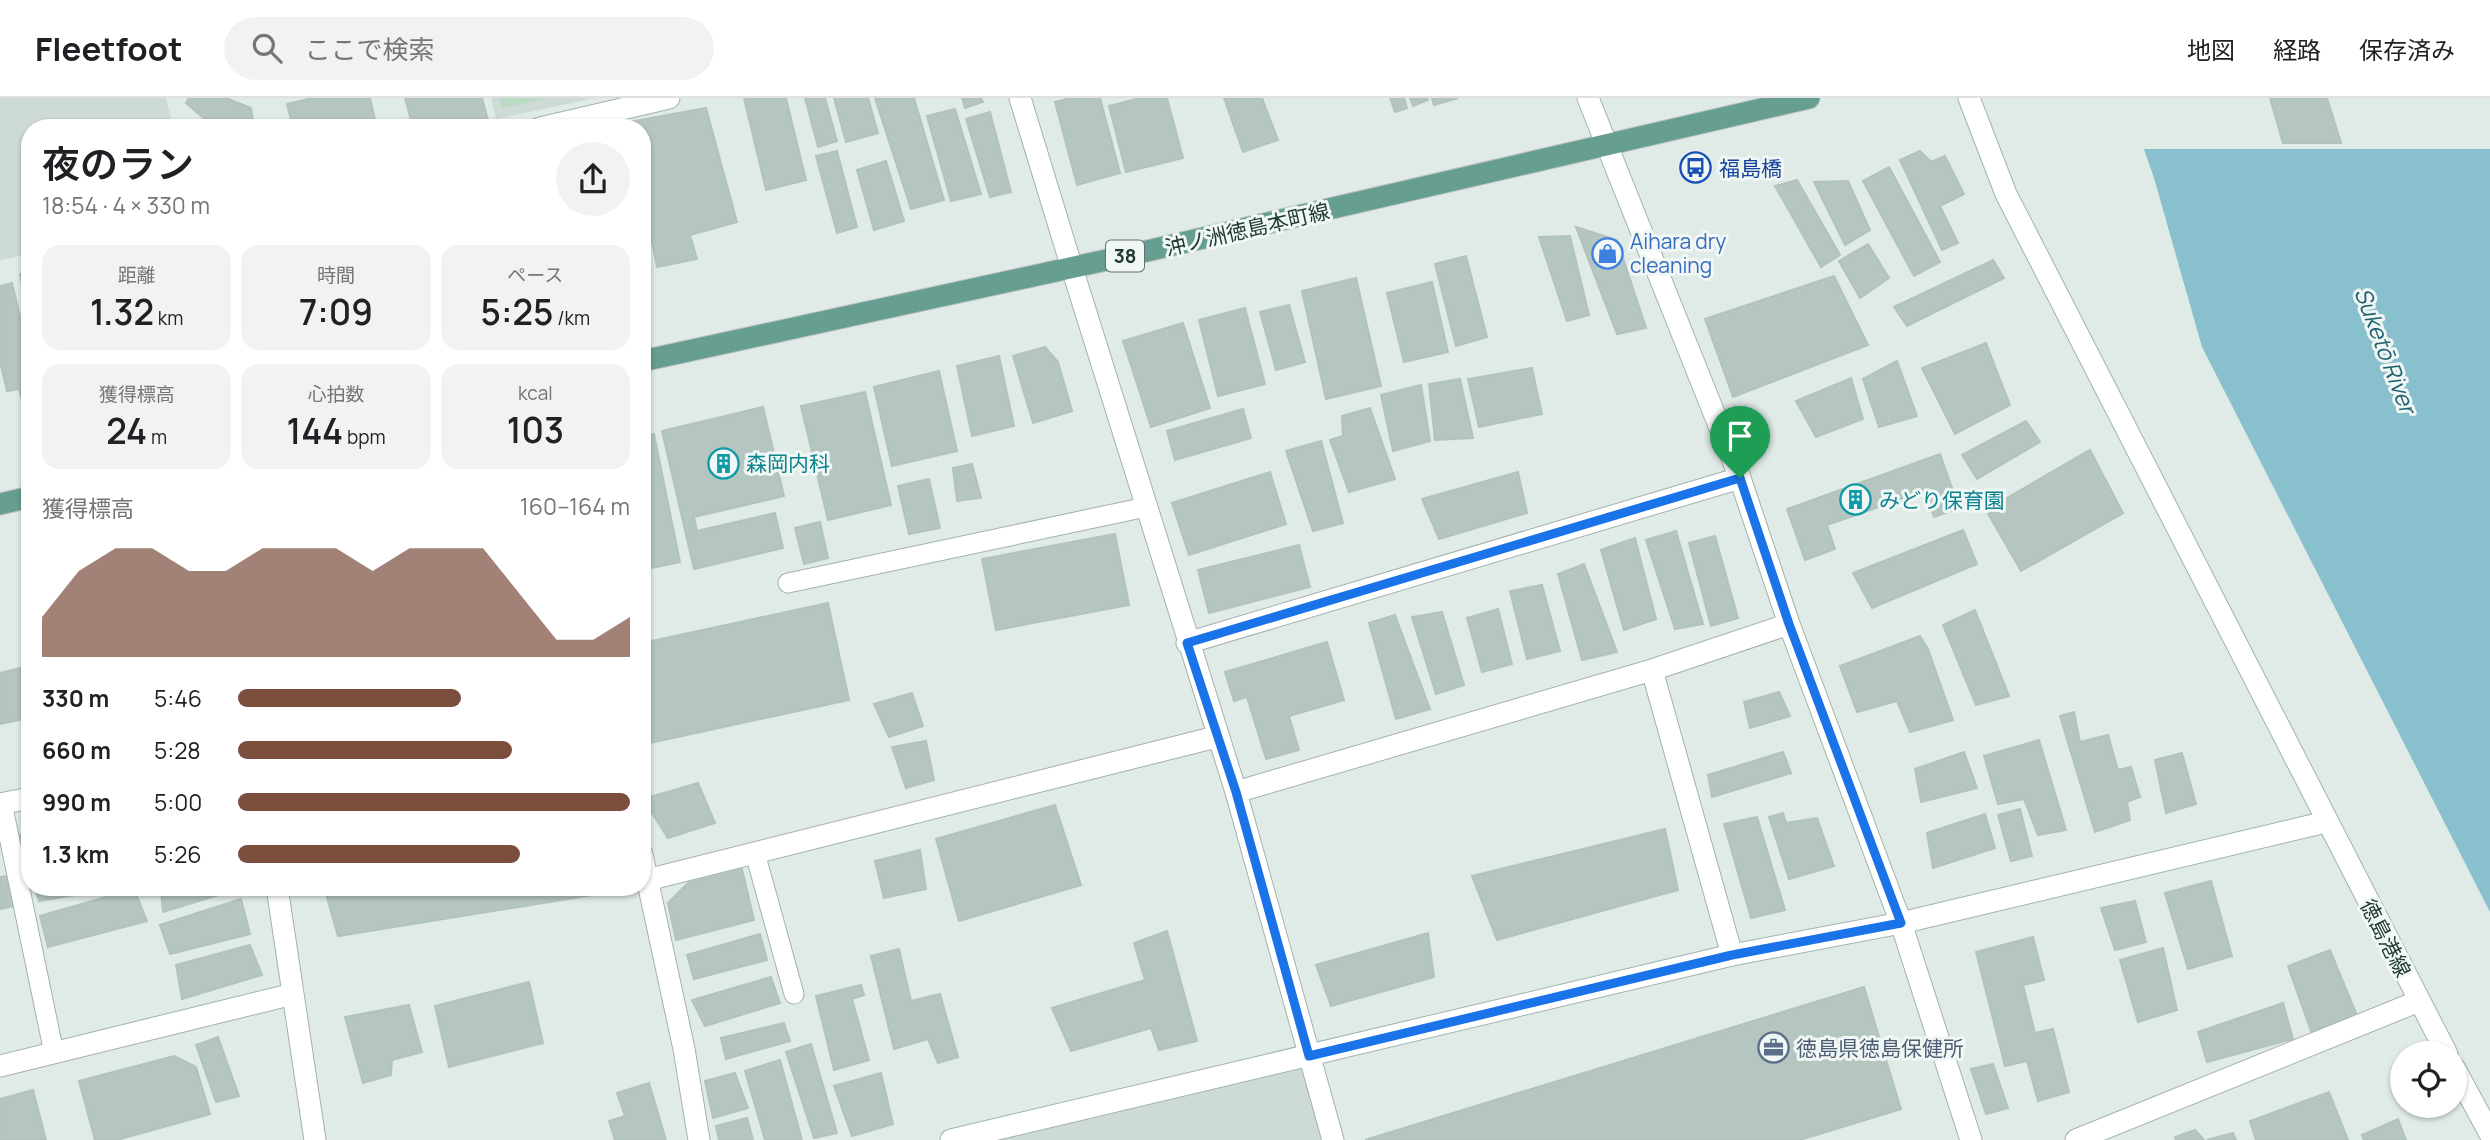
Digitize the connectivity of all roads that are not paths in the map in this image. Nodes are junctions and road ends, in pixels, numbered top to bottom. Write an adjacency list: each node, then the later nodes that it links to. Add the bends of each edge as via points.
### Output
1 (669, 98): 6 (street)
2 (1020, 98): 8 (street)
3 (1588, 98): 7 (street)
4 (1809, 98): 7 (main road, 沖ノ洲徳島本町線 / 38)
5 (1969, 98): 22 (street, 徳島港線, via 2006,194)
6 (579, 119)
7 (1606, 146): 8 (main road, 沖ノ洲徳島本町線 / 38); 10 (street)
8 (1072, 268): 9 (main road, 沖ノ洲徳島本町線 / 38); 13 (street)
9 (651, 359)
10 (1740, 478): 15 (street); 16 (street)
11 (21, 499): 12 (main road)
12 (0, 503)
13 (1146, 507): 14 (lane); 16 (street)
14 (788, 583)
15 (1789, 624): 17 (street); 27 (street)
16 (1187, 643): 18 (street)
17 (1652, 670): 19 (street); 28 (street)
18 (1216, 737): 19 (street); 23 (street)
19 (1236, 792): 34 (street)
20 (21, 800): 21 (street)
21 (1, 804): 33 (lane)
22 (2326, 822): 27 (street); 31 (street, 徳島港線)
23 (755, 853): 24 (street); 30 (lane)
24 (651, 879)
25 (277, 896): 29 (street)
26 (651, 896): 39 (street)
27 (1901, 923): 28 (street); 42 (street)
28 (1732, 955): 34 (street)
29 (293, 994): 33 (street); 38 (street)
30 (794, 995)
31 (2419, 1001): 32 (street, 徳島港線); 43 (street)
32 (2440, 1041)
33 (54, 1053): 35 (street)
34 (1309, 1056): 40 (street); 41 (street)
35 (0, 1066)
36 (2467, 1091): 37 (street)
37 (2490, 1134)
38 (314, 1140)
39 (699, 1140)
40 (951, 1140)
41 (1333, 1140)
42 (1971, 1140)
43 (2076, 1140)

